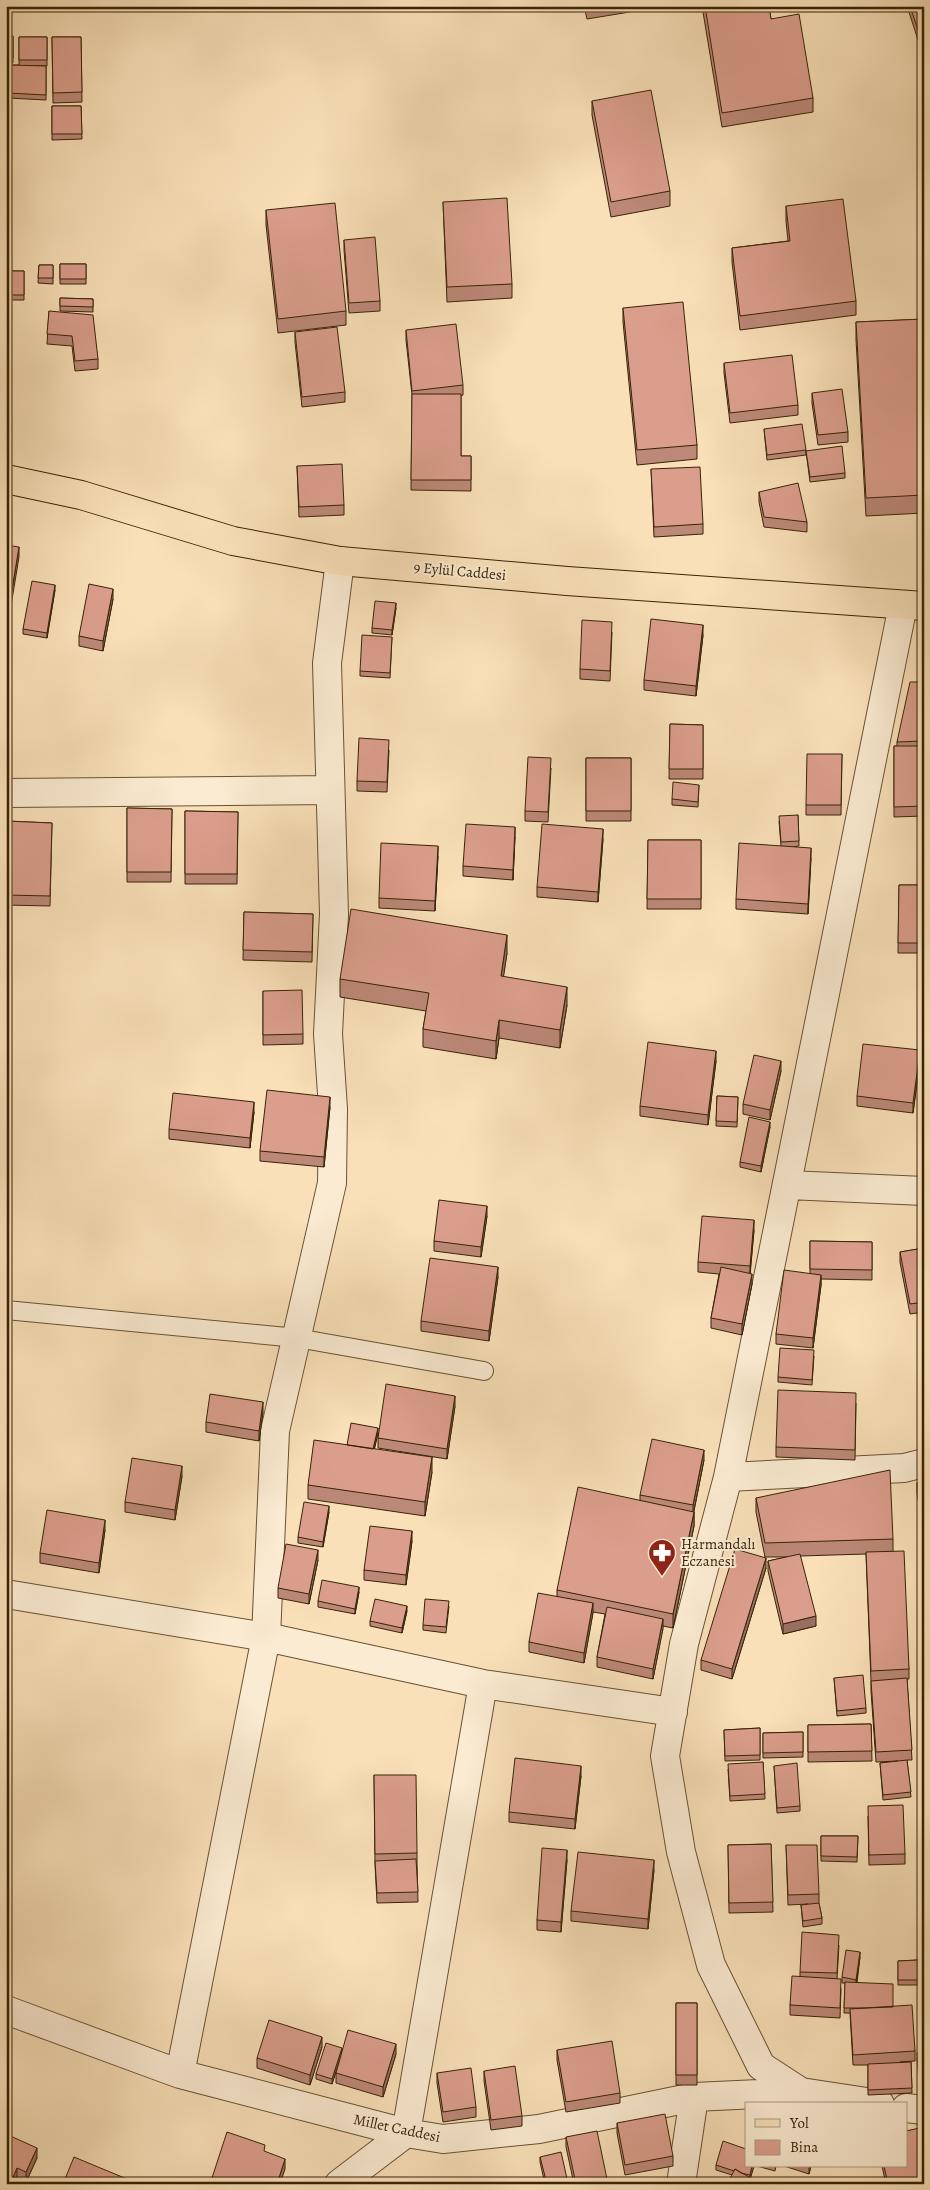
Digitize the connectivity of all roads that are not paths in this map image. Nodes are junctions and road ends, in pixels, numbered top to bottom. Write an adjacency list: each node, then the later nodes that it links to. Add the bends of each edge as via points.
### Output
1 (6, 479): 2 (main road, 9 Eylül Caddesi, via 81,495 233,541)
2 (340, 561): 3 (main road, 9 Eylül Caddesi, via 566,581); 4 (street, via 327,663)
3 (913, 605): 6 (street)
4 (330, 790): 5 (street); 9 (street, via 334,914 328,1034 333,1109 332,1183)
5 (6, 793)
6 (788, 1185): 7 (street); 12 (street)
7 (924, 1191)
8 (6, 1310): 9 (lane)
9 (297, 1338): 10 (lane); 14 (street, via 275,1431)
10 (484, 1372)
11 (924, 1462): 12 (street, via 904,1468)
12 (728, 1477): 16 (street, via 684,1644)
13 (6, 1594): 14 (street)
14 (266, 1637): 15 (street); 18 (street)
15 (484, 1684): 16 (street); 24 (street)
16 (673, 1712): 19 (street, via 665,1756 681,1852 711,1965 761,2066)
17 (6, 2010): 18 (street, Millet Caddesi)
18 (180, 2074): 24 (street, Millet Caddesi)
19 (801, 2092): 20 (street, Millet Caddesi); 21 (street)
20 (694, 2097): 24 (street, Millet Caddesi, via 539,2128 443,2139); 26 (street)
21 (867, 2102)
22 (908, 2108): 23 (street)
23 (924, 2110)
24 (406, 2133): 25 (street)
25 (340, 2184)
26 (681, 2184)

